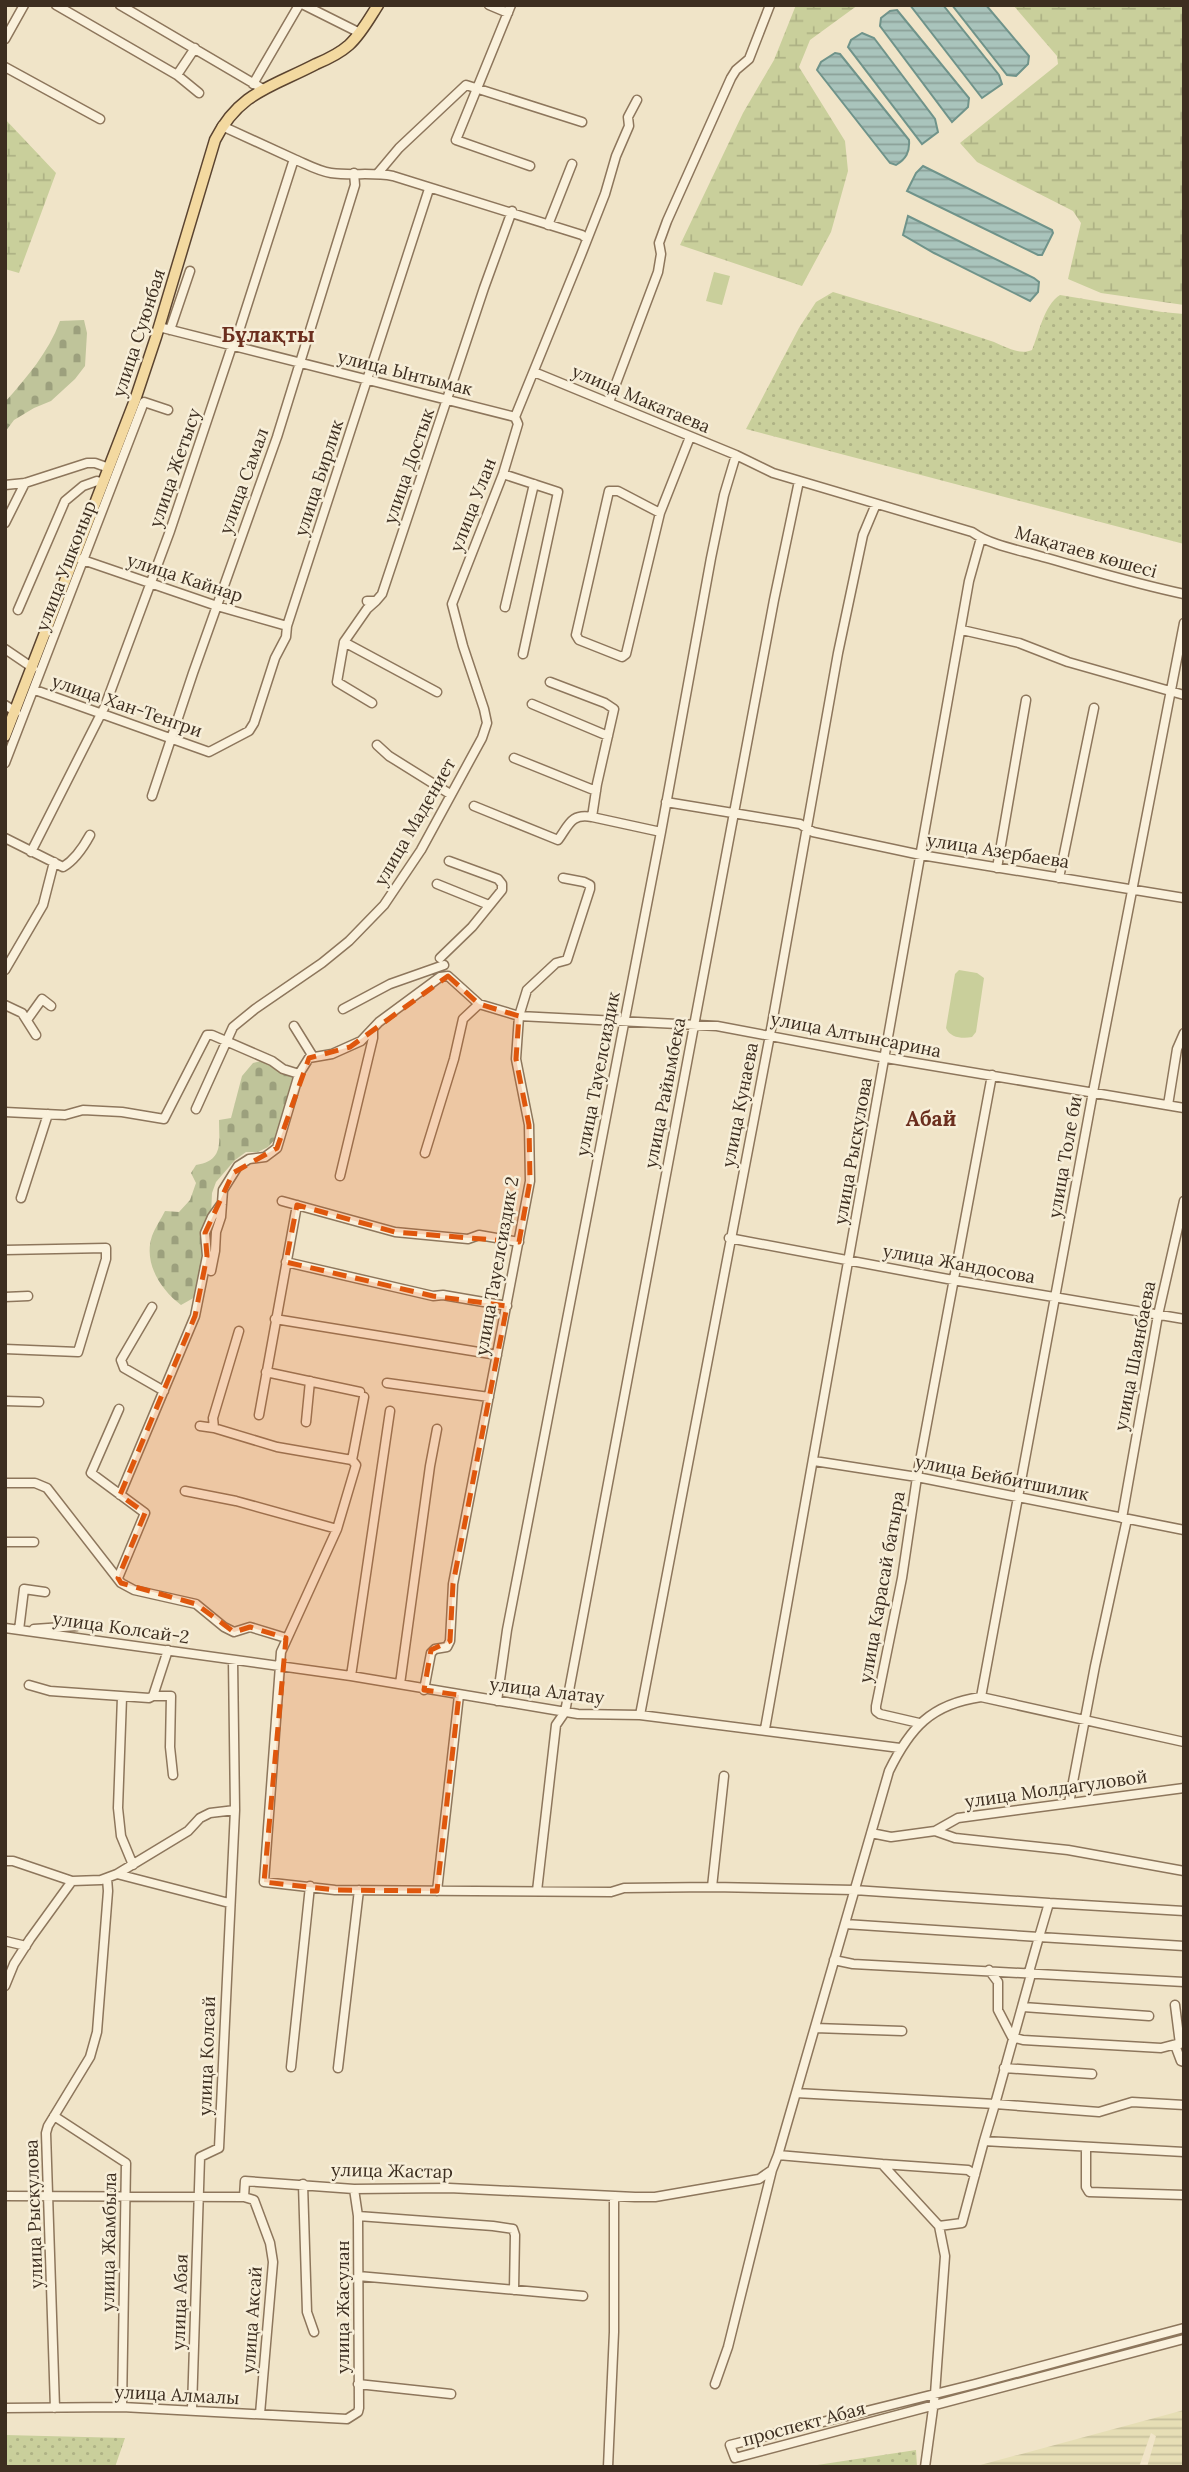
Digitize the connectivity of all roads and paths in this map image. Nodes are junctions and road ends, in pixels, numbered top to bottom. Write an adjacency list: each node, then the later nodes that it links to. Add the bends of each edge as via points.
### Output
1 (24, 5): 10 (street)
2 (56, 5): 13 (street)
3 (120, 5): 11 (street)
4 (378, 5): 9 (main road, улица Суюнбая)
5 (489, 5): 8 (street)
6 (770, 5): 37 (street, via 749,59 731,78 667,221 659,243 658,272)
7 (304, 6): 9 (street); 14 (street)
8 (510, 9): 15 (street)
9 (360, 33): 14 (main road, улица Суюнбая, via 334,55)
10 (5, 39)
11 (195, 48): 13 (street); 14 (street)
12 (5, 67): 18 (street)
13 (177, 75): 16 (street)
14 (258, 87): 20 (main road, улица Суюнбая)
15 (477, 88): 19 (street); 23 (street, via 456,141); 25 (street, via 466,85)
16 (199, 93)
17 (637, 100): 29 (street)
18 (100, 119)
19 (582, 122)
20 (222, 126): 21 (street); 31 (main road, улица Суюнбая)
21 (295, 159): 24 (street, via 320,171); 32 (street, улица Жетысу)
22 (572, 164): 28 (street)
23 (530, 166)
24 (354, 173): 25 (street); 33 (street, улица Самал, via 355,185)
25 (378, 173): 26 (street)
26 (429, 189): 27 (street); 35 (street, улица Бирлик)
27 (511, 213): 28 (street); 36 (street, улица Достык)
28 (548, 225): 29 (street)
29 (587, 239): 34 (street)
30 (190, 271): 31 (street)
31 (164, 329): 32 (street, улица Ынтымак); 42 (main road, улица Суюнбая)
32 (232, 346): 33 (street, улица Ынтымак); 55 (street, улица Жетысу)
33 (299, 363): 35 (street, улица Ынтымак); 58 (street, улица Самал)
34 (534, 372): 37 (street, улица Макатаева); 39 (street)
35 (368, 381): 36 (street, улица Ынтымак); 62 (street, улица Бирлик)
36 (448, 400): 39 (street, улица Ынтымак); 64 (street, улица Достык, via 382,594 371,601)
37 (609, 402): 40 (street, улица Макатаева)
38 (168, 410): 54 (street, улица Ушконыр, via 144,402)
39 (515, 417): 43 (street, улица Улан, via 518,424)
40 (690, 437): 41 (street, улица Макатаева); 50 (street)
41 (736, 455): 44 (street, улица Макатаева); 90 (street, улица Тауелсиздик, via 724,495)
42 (108, 468): 45 (street, via 87,463); 46 (main road, улица Суюнбая)
43 (503, 474): 47 (street); 57 (street, улица Улан)
44 (799, 481): 49 (street, улица Макатаева); 92 (street, улица Райымбека)
45 (25, 483): 48 (street); 51 (street)
46 (103, 483): 53 (main road, улица Суюнбая); 60 (street, via 82,486 65,501)
47 (534, 484): 59 (street); 66 (street, via 558,492)
48 (5, 485)
49 (876, 504): 52 (street, Мақатаев көшесі); 94 (street, улица Кунаева, via 863,536 838,653)
50 (660, 513): 50 (street, via 626,654 622,657 579,640 576,635 608,491 618,491)
51 (5, 523)
52 (981, 538): 56 (street, Мақатаев көшесі); 63 (street, улица Рыскулова)
53 (74, 556): 54 (street, улица Кайнар); 67 (main road, улица Суюнбая)
54 (85, 561): 55 (street, улица Кайнар); 69 (street, улица Ушконыр)
55 (151, 584): 58 (street, улица Кайнар); 79 (street, улица Жетысу)
56 (1184, 594)
57 (452, 604): 88 (street, улица Мадениет, via 487,723)
58 (217, 606): 62 (street, улица Кайнар); 82 (street, улица Самал)
59 (505, 607)
60 (18, 610)
61 (1184, 623): 70 (street, улица Толе би)
62 (287, 626): 84 (street, улица Бирлик, via 254,723 249,731)
63 (962, 629): 70 (street); 99 (street, улица Рыскулова)
64 (344, 642): 71 (street); 74 (street, via 337,682)
65 (5, 649): 67 (street)
66 (523, 654)
67 (33, 668): 78 (main road, улица Суюнбая)
68 (550, 681): 81 (street, via 614,709)
69 (35, 690): 79 (street, улица Хан-Тенгри); 86 (street, улица Ушконыр)
70 (1170, 691): 72 (street); 106 (street, улица Толе би)
71 (437, 692)
72 (1184, 695)
73 (1026, 699): 102 (street)
74 (372, 703)
75 (532, 704): 81 (street)
76 (5, 705): 78 (street)
77 (1094, 708): 104 (street)
78 (16, 712): 80 (main road, улица Суюнбая)
79 (100, 714): 82 (street, улица Хан-Тенгри); 98 (street, улица Жетысу)
80 (5, 736)
81 (608, 736): 87 (street)
82 (170, 739): 84 (street, улица Хан-Тенгри); 89 (street, улица Самал)
83 (377, 744): 88 (street)
84 (209, 752)
85 (514, 758): 87 (street)
86 (5, 763)
87 (596, 792): 93 (street)
88 (450, 793): 123 (street, улица Мадениет, via 421,850 384,905 322,964 240,1020)
89 (152, 796)
90 (666, 802): 92 (street, улица Азербаева); 95 (street, улица Тауелсиздик)
91 (474, 806): 93 (street, via 558,840 574,818)
92 (734, 814): 94 (street, улица Азербаева); 117 (street, улица Райымбека)
93 (592, 817): 95 (street)
94 (808, 829): 99 (street, улица Азербаева); 122 (street, улица Кунаева)
95 (661, 832): 116 (street, улица Тауелсиздик)
96 (90, 835): 101 (street, via 68,865)
97 (5, 838): 98 (street)
98 (31, 852): 101 (street)
99 (921, 855): 102 (street, улица Азербаева); 125 (street, улица Рыскулова)
100 (449, 861): 108 (street, via 498,879 502,890)
101 (54, 863): 109 (street, via 43,905)
102 (997, 867): 104 (street, улица Азербаева)
103 (563, 878): 114 (street, улица Тауелсиздик 2, via 590,885 573,946 567,960 556,963 527,990)
104 (1059, 878): 106 (street, улица Азербаева)
105 (436, 884): 108 (street)
106 (1132, 889): 107 (street, улица Азербаева); 128 (street, улица Толе би)
107 (1184, 898)
108 (489, 905): 113 (street, via 442,962)
109 (5, 970)
110 (479, 1004): 114 (street, улица Алтынсарина); 119 (street, via 448,976 440,977); 134 (street, via 463,1019)
111 (5, 1005): 115 (street)
112 (51, 1006): 115 (street, via 42,999)
113 (343, 1009)
114 (519, 1016): 116 (street, улица Алтынсарина); 142 (street, улица Тауелсиздик 2, via 516,1059 529,1125 530,1181)
115 (27, 1020): 121 (street)
116 (624, 1022): 117 (street, улица Алтынсарина); 202 (street, улица Тауелсиздик, via 506,1630)
117 (694, 1024): 122 (street, улица Алтынсарина); 203 (street, улица Райымбека)
118 (294, 1026): 124 (street)
119 (373, 1030): 124 (street, via 350,1048); 135 (street)
120 (1184, 1033): 129 (street)
121 (36, 1035)
122 (770, 1035): 125 (street, улица Алтынсарина); 141 (street, улица Кунаева)
123 (226, 1042): 126 (street); 131 (street, улица Мадениет); 133 (street, via 207,1035 164,1119 83,1110)
124 (312, 1055): 126 (street)
125 (886, 1058): 127 (street, улица Алтынсарина); 144 (street, улица Рыскулова)
126 (299, 1074): 139 (street, via 277,1149 238,1166 223,1190)
127 (992, 1075): 128 (street, улица Алтынсарина); 147 (street, улица Карасай батыра)
128 (1093, 1092): 129 (street, улица Алтынсарина); 149 (street, улица Толе би)
129 (1168, 1105): 130 (street, улица Алтынсарина)
130 (1184, 1108)
131 (196, 1109)
132 (5, 1112): 133 (street)
133 (48, 1114): 136 (street)
134 (425, 1153)
135 (340, 1176)
136 (21, 1198)
137 (282, 1201): 140 (street)
138 (1184, 1201): 153 (street, улица Шаянбаева)
139 (222, 1203): 146 (street); 162 (street, via 205,1233 207,1256 195,1316)
140 (297, 1205): 142 (street, via 395,1232 468,1239 479,1235); 145 (street)
141 (729, 1238): 144 (street, улица Жандосова); 204 (street, улица Кунаева)
142 (519, 1242): 151 (street, улица Тауелсиздик 2)
143 (5, 1250): 157 (street, via 106,1248 78,1352)
144 (849, 1261): 147 (street, улица Жандосова); 174 (street, улица Рыскулова)
145 (286, 1262): 151 (street, via 433,1296); 154 (street)
146 (211, 1270)
147 (953, 1280): 149 (street, улица Жандосова); 175 (street, улица Карасай батыра)
148 (28, 1296): 150 (street)
149 (1055, 1296): 153 (street, улица Жандосова); 179 (street, улица Толе би)
150 (5, 1297)
151 (507, 1306): 158 (street, улица Тауелсиздик 2)
152 (152, 1307): 162 (street, via 121,1360 124,1368)
153 (1158, 1315): 155 (street, улица Жандосова); 180 (street, улица Шаянбаева)
154 (275, 1319): 158 (street); 159 (street)
155 (1184, 1319)
156 (239, 1331): 171 (street)
157 (5, 1349)
158 (497, 1355): 163 (street, улица Тауелсиздик 2)
159 (266, 1372): 160 (street); 168 (street)
160 (310, 1381): 169 (street); 173 (street, via 362,1395)
161 (387, 1383): 163 (street)
162 (164, 1391): 178 (street)
163 (489, 1397): 197 (street, улица Тауелсиздик 2, via 453,1584 450,1641 431,1653)
164 (5, 1401): 165 (street)
165 (39, 1402)
166 (119, 1409): 178 (street, via 90,1473)
167 (390, 1411): 194 (street)
168 (259, 1415)
169 (306, 1422)
170 (200, 1426): 171 (street)
171 (214, 1427): 173 (street, via 277,1447)
172 (437, 1429): 195 (street)
173 (352, 1460): 181 (street, via 356,1465)
174 (814, 1461): 175 (street, улица Бейбитшилик); 207 (street, улица Рыскулова)
175 (917, 1477): 179 (street, улица Бейбитшилик); 206 (street, улица Карасай батыра, via 876,1711)
176 (5, 1483): 185 (street, via 35,1483 47,1488)
177 (185, 1491): 181 (street)
178 (120, 1495): 185 (street, via 145,1513)
179 (1017, 1497): 180 (street, улица Бейбитшилик); 201 (street, улица Толе би)
180 (1124, 1519): 182 (street, улица Бейбитшилик); 205 (street, улица Шаянбаева)
181 (337, 1529): 190 (street)
182 (1184, 1530)
183 (5, 1542): 184 (street)
184 (34, 1542)
185 (118, 1578): 190 (street, via 134,1590 196,1604 234,1632 250,1627)
186 (45, 1592): 189 (street, via 24,1589)
187 (77, 1626): 189 (street)
188 (5, 1628): 189 (street, улица Колсай-2)
189 (19, 1630): 191 (street, улица Колсай-2)
190 (286, 1638): 193 (street)
191 (168, 1650): 192 (street, улица Колсай-2); 199 (street)
192 (233, 1660): 193 (street, улица Алатау); 214 (street, улица Колсай)
193 (280, 1667): 194 (street, улица Алатау); 223 (street, via 264,1882)
194 (351, 1676): 195 (street, улица Алатау)
195 (400, 1684): 197 (street, улица Алатау)
196 (29, 1685): 200 (street)
197 (424, 1690): 198 (street, улица Алатау)
198 (459, 1695): 202 (street, улица Алатау); 227 (street)
199 (153, 1696): 200 (street); 210 (street, via 171,1696)
200 (122, 1697): 218 (street, via 118,1808 121,1836)
201 (981, 1697): 205 (street); 206 (street, via 931,1713)
202 (497, 1701): 203 (street, улица Алатау)
203 (565, 1712): 204 (street, улица Алатау); 228 (street, улица Райымбека, via 556,1725 552,1749)
204 (640, 1715): 207 (street, улица Алатау)
205 (1085, 1718): 208 (street); 213 (street, улица Шаянбаева)
206 (919, 1723): 209 (street)
207 (765, 1729): 209 (street, улица Алатау)
208 (1184, 1742)
209 (900, 1748): 216 (street, via 888,1771)
210 (173, 1775)
211 (724, 1776): 224 (street)
212 (1184, 1788): 213 (street, улица Молдагуловой)
213 (1069, 1803): 215 (street, улица Молдагуловой, via 958,1818)
214 (234, 1810): 218 (street, via 200,1818 188,1831); 229 (street, улица Колсай)
215 (935, 1831): 216 (street, via 891,1837); 219 (street, via 954,1838 1068,1850)
216 (871, 1833): 226 (street)
217 (5, 1861): 222 (street)
218 (133, 1865): 220 (street)
219 (1184, 1871)
220 (117, 1874): 221 (street); 229 (street)
221 (107, 1878): 222 (street); 257 (street, улица Рыскулова, via 97,2032 90,2057)
222 (72, 1881): 235 (street)
223 (310, 1886): 225 (street); 250 (street)
224 (712, 1887): 226 (street); 228 (street)
225 (359, 1890): 227 (street); 252 (street)
226 (854, 1890): 230 (street); 232 (street)
227 (437, 1891): 228 (street)
228 (537, 1891)
229 (229, 1903): 272 (street, улица Колсай, via 219,2148 201,2157)
230 (1049, 1903): 231 (street); 233 (street)
231 (1184, 1911)
232 (845, 1924): 233 (street); 237 (street)
233 (1039, 1937): 236 (street); 239 (street)
234 (5, 1941): 235 (street)
235 (26, 1946): 241 (street)
236 (1184, 1946)
237 (834, 1960): 238 (street); 245 (street)
238 (989, 1970): 239 (street); 247 (street, via 998,1982 998,2010)
239 (1029, 1972): 240 (street); 243 (street)
240 (1184, 1982)
241 (5, 1986)
242 (1175, 2005): 248 (street)
243 (1023, 2007): 244 (street); 247 (street)
244 (1149, 2016)
245 (815, 2028): 246 (street); 254 (street)
246 (902, 2031)
247 (1012, 2037): 248 (street, via 1161,2048); 251 (street)
248 (1180, 2044): 249 (street)
249 (1184, 2062)
250 (290, 2067)
251 (1004, 2067): 253 (street); 255 (street)
252 (338, 2068)
253 (1092, 2074)
254 (796, 2093): 255 (street); 261 (street)
255 (995, 2104): 256 (street, via 1099,2112 1132,2102); 258 (street)
256 (1184, 2105)
257 (54, 2116): 268 (street, улица Рыскулова, via 46,2133); 271 (street, улица Жамбыла, via 124,2160)
258 (984, 2141): 259 (street); 264 (street)
259 (1086, 2147): 260 (street); 270 (street, via 1089,2192)
260 (1184, 2152)
261 (778, 2155): 262 (street); 263 (street)
262 (882, 2164): 264 (street, via 968,2170); 275 (street)
263 (772, 2170): 269 (street, улица Жастар, via 759,2179 655,2197); 283 (street)
264 (975, 2175): 275 (street, via 962,2223)
265 (303, 2184): 266 (street, улица Жастар); 273 (street, улица Жастар, via 245,2181); 280 (street, via 307,2312)
266 (354, 2189): 269 (street, улица Жастар, via 449,2188); 274 (street, улица Жасулан)
267 (5, 2196): 268 (street)
268 (48, 2196): 271 (street); 289 (street, улица Рыскулова)
269 (614, 2196): 293 (street, via 614,2332)
270 (1184, 2196)
271 (125, 2197): 272 (street); 287 (street, улица Жамбыла)
272 (200, 2197): 273 (street); 290 (street, улица Абая)
273 (244, 2197): 291 (street, улица Аксай, via 255,2201 273,2262)
274 (358, 2216): 276 (street, улица Жасулан); 277 (street, via 513,2229)
275 (939, 2226): 284 (street, via 946,2266)
276 (358, 2276): 277 (street); 282 (street, улица Жасулан)
277 (514, 2290): 278 (street)
278 (583, 2296)
279 (1184, 2328): 284 (street, проспект Абая)
280 (314, 2332)
281 (1184, 2339): 286 (street, проспект Абая)
282 (358, 2384): 285 (street); 292 (street, улица Жасулан, via 358,2412)
283 (716, 2384)
284 (935, 2394): 286 (street); 286 (street, проспект Абая, via 730,2445 735,2458)
285 (451, 2395)
286 (934, 2406): 294 (street)
287 (122, 2407): 289 (street, улица Алмалы); 290 (street, улица Алмалы)
288 (5, 2408): 289 (street, улица Алмалы)
289 (55, 2408)
290 (192, 2409): 291 (street, улица Алмалы)
291 (260, 2414): 292 (street, улица Алмалы)
292 (347, 2419)
293 (607, 2467)
294 (925, 2467)

